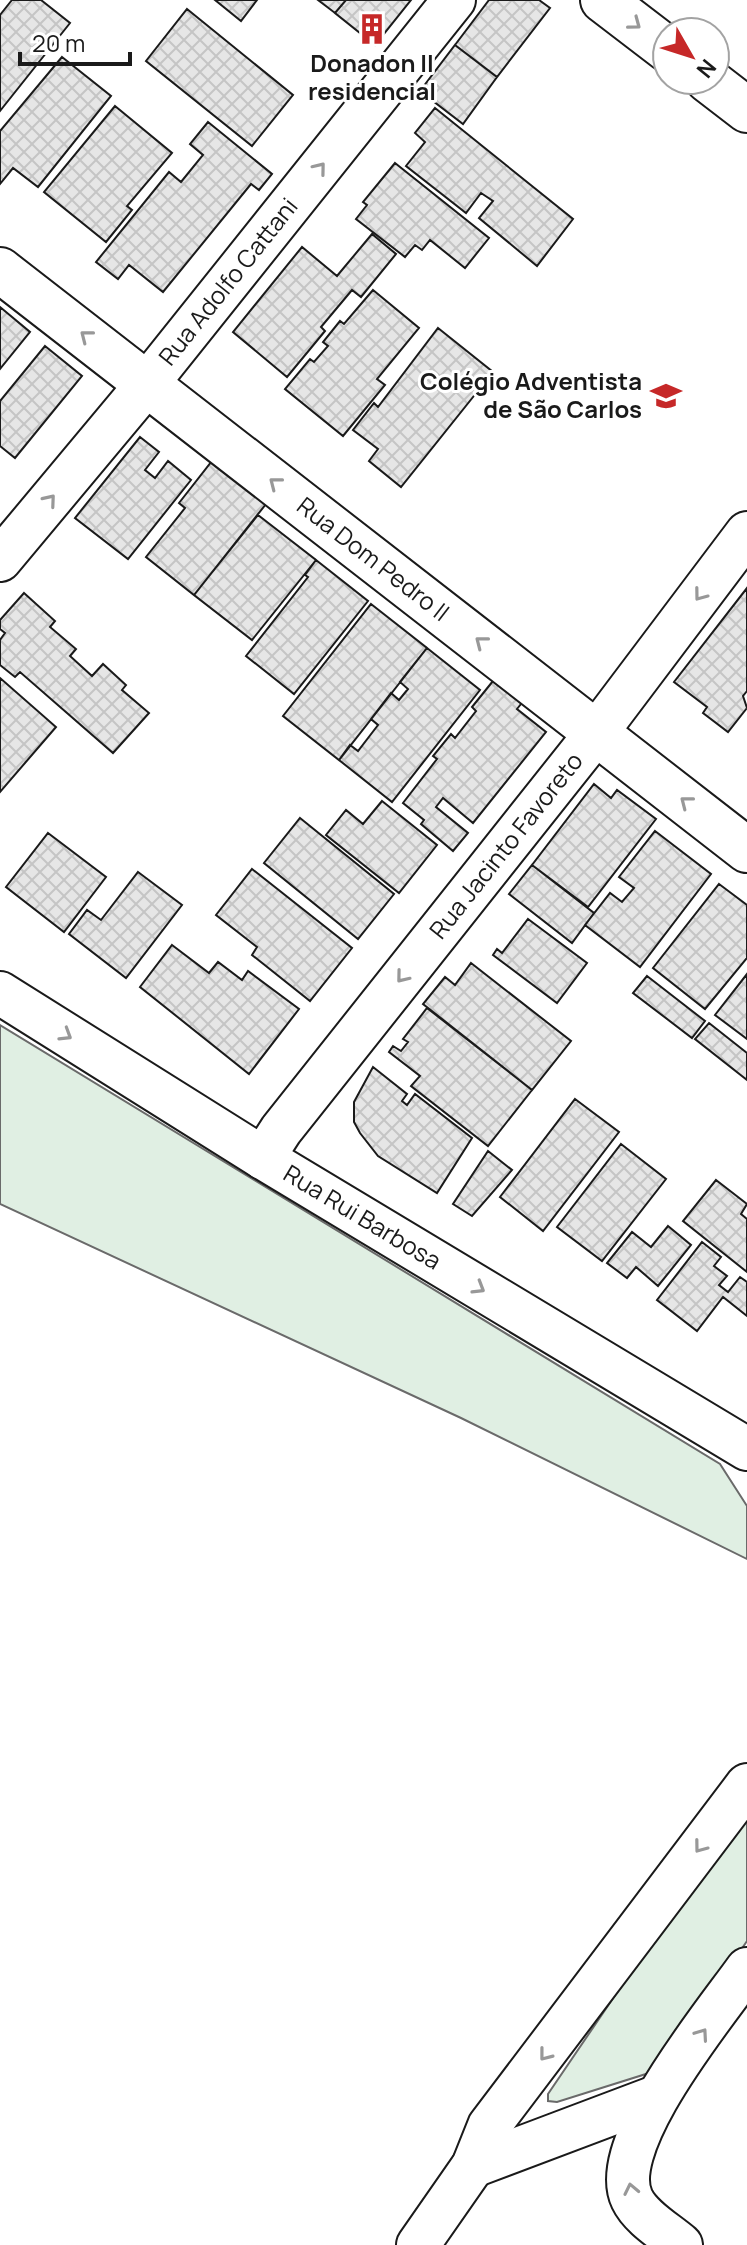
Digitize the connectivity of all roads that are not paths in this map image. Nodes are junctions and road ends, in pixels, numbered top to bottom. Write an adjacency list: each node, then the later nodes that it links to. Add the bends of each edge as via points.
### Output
1 (454, 0): 7 (street, Rua Adolfo Cattani, one-way to 1)
2 (603, 0): 3 (main road, one-way to 3)
3 (651, 37)
4 (729, 96): 5 (main road)
5 (747, 110)
6 (0, 270): 7 (main road, Rua Dom Pedro II, one-way to 6)
7 (147, 384): 9 (street, Rua Adolfo Cattani, one-way to 7); 10 (main road, Rua Dom Pedro II, one-way to 7)
8 (747, 533): 10 (street, Rua Jacinto Favoreto, one-way to 10)
9 (0, 560)
10 (597, 732): 11 (main road, Rua Dom Pedro II, one-way to 10); 13 (street, Rua Jacinto Favoreto, one-way to 13)
11 (747, 850)
12 (0, 993): 13 (street, Rua Rui Barbosa, one-way to 13)
13 (263, 1158): 14 (street, Rua Rui Barbosa, one-way to 14)
14 (740, 1432): 15 (street, Rua Rui Barbosa)
15 (747, 1476)
16 (747, 1785): 19 (street, one-way to 19, via 489,2126)
17 (747, 1969): 18 (street, one-way to 17)
18 (656, 2097): 19 (street); 21 (street, one-way to 18, via 644,2215 632,2200 628,2183 636,2140)
19 (473, 2166): 20 (street)
20 (418, 2245)
21 (681, 2245)

